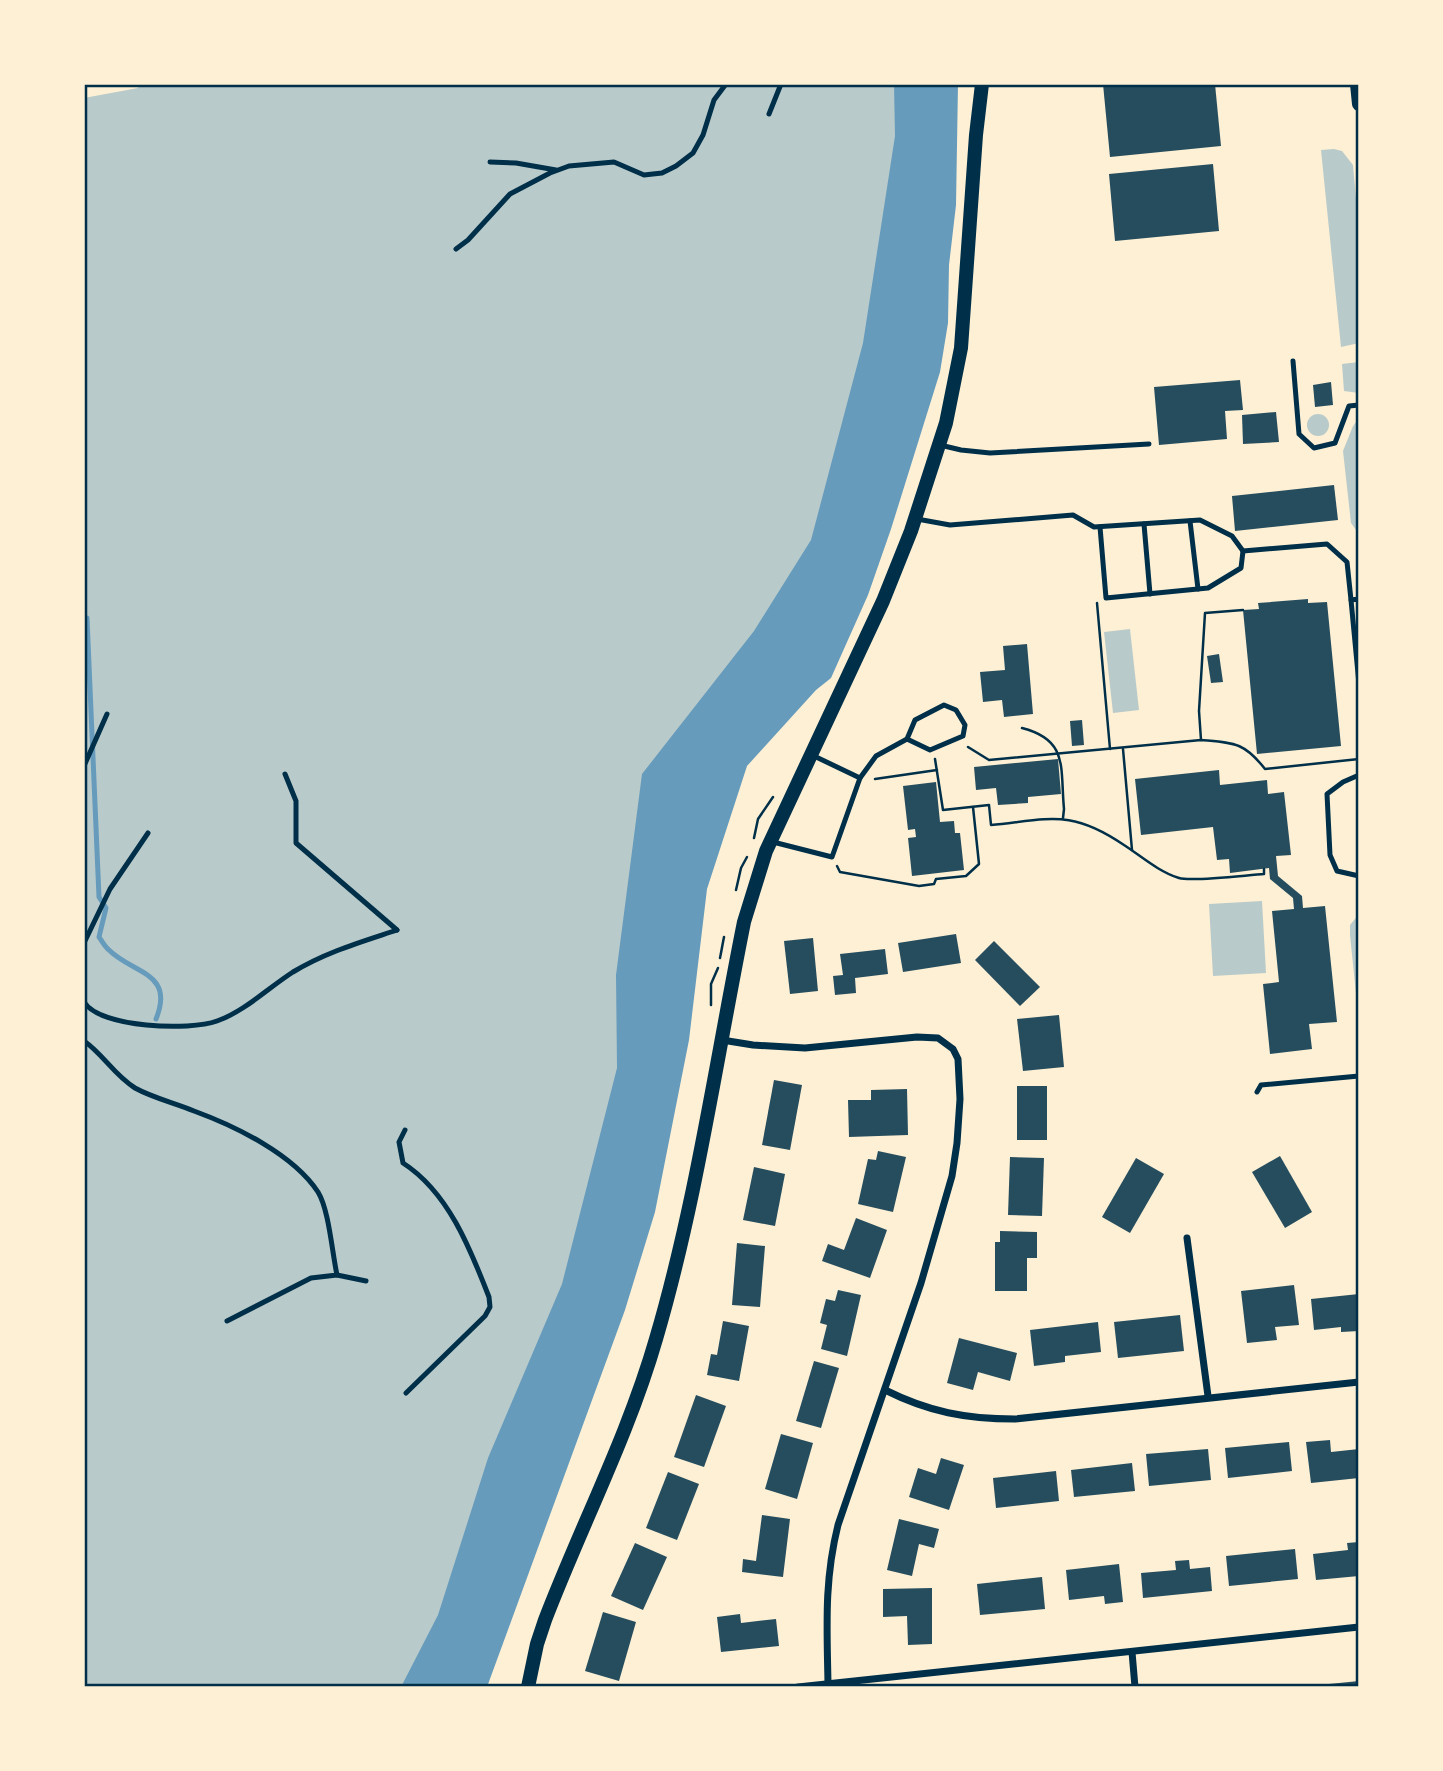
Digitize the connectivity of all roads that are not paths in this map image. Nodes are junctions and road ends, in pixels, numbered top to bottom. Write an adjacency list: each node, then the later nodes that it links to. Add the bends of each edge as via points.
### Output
1 (726, 84): 8 (lane, via 714,100 693,153 676,166 644,175 614,162)
2 (780, 84): 6 (lane)
3 (982, 84): 13 (main road, via 961,348)
4 (1357, 84): 5 (main road)
5 (1359, 104)
6 (769, 114)
7 (490, 162): 8 (lane)
8 (557, 170): 9 (lane, via 510,194)
9 (456, 249)
10 (1293, 361): 11 (lane, via 1299,434 1314,448 1335,443 1349,406)
11 (1359, 405)
12 (1150, 444): 13 (lane, via 990,453)
13 (940, 445): 14 (main road)
14 (915, 519): 17 (lane, via 950,525 1073,515); 26 (main road, via 858,658)
15 (1190, 521): 16 (lane); 18 (lane, via 1200,520 1231,536); 19 (lane)
16 (1144, 524): 17 (lane); 20 (lane)
17 (1100, 527): 20 (lane, via 1107,598)
18 (1243, 551): 19 (lane, via 1241,568); 22 (lane, via 1327,544 1347,562)
19 (1198, 589): 20 (lane)
20 (1150, 594)
21 (1359, 599): 22 (lane)
22 (1351, 600): 23 (lane)
23 (1359, 684)
24 (107, 714): 27 (lane)
25 (907, 739): 25 (lane, via 934,749 964,736 965,724 956,710 944,705 915,720); 30 (lane, via 876,756)
26 (811, 755): 30 (lane); 32 (main road)
27 (84, 766)
28 (285, 774): 35 (lane, via 296,801 296,843 397,930 320,957 215,1022 176,1028 133,1022 104,1017)
29 (1359, 775): 33 (lane, via 1326,794 1330,855 1336,871)
30 (860, 778): 32 (lane, via 832,857)
31 (148, 833): 34 (lane, via 110,889)
32 (770, 841): 36 (main road, via 744,922)
33 (1359, 876)
34 (84, 943)
35 (84, 1002)
36 (720, 1040): 46 (street, via 805,1048 938,1038 958,1059 952,1176); 52 (main road, via 686,1218 656,1340 545,1620)
37 (84, 1041): 42 (lane, via 136,1088 236,1129 294,1166 318,1192 327,1214)
38 (1359, 1076): 39 (lane, via 1261,1084)
39 (1257, 1092)
40 (405, 1130): 47 (lane, via 399,1142 403,1163 424,1180 460,1230 490,1307)
41 (1187, 1238): 48 (street)
42 (337, 1275): 43 (lane); 44 (lane, via 311,1278)
43 (366, 1281)
44 (227, 1321)
45 (1359, 1381): 48 (street)
46 (885, 1390): 48 (street, via 939,1412 989,1419 1066,1415); 51 (street, via 830,1556)
47 (406, 1393)
48 (1208, 1396)
49 (1359, 1627): 50 (street)
50 (1132, 1652): 51 (street); 54 (street)
51 (828, 1684): 53 (street)
52 (528, 1687)
53 (798, 1687)
54 (1135, 1687)

